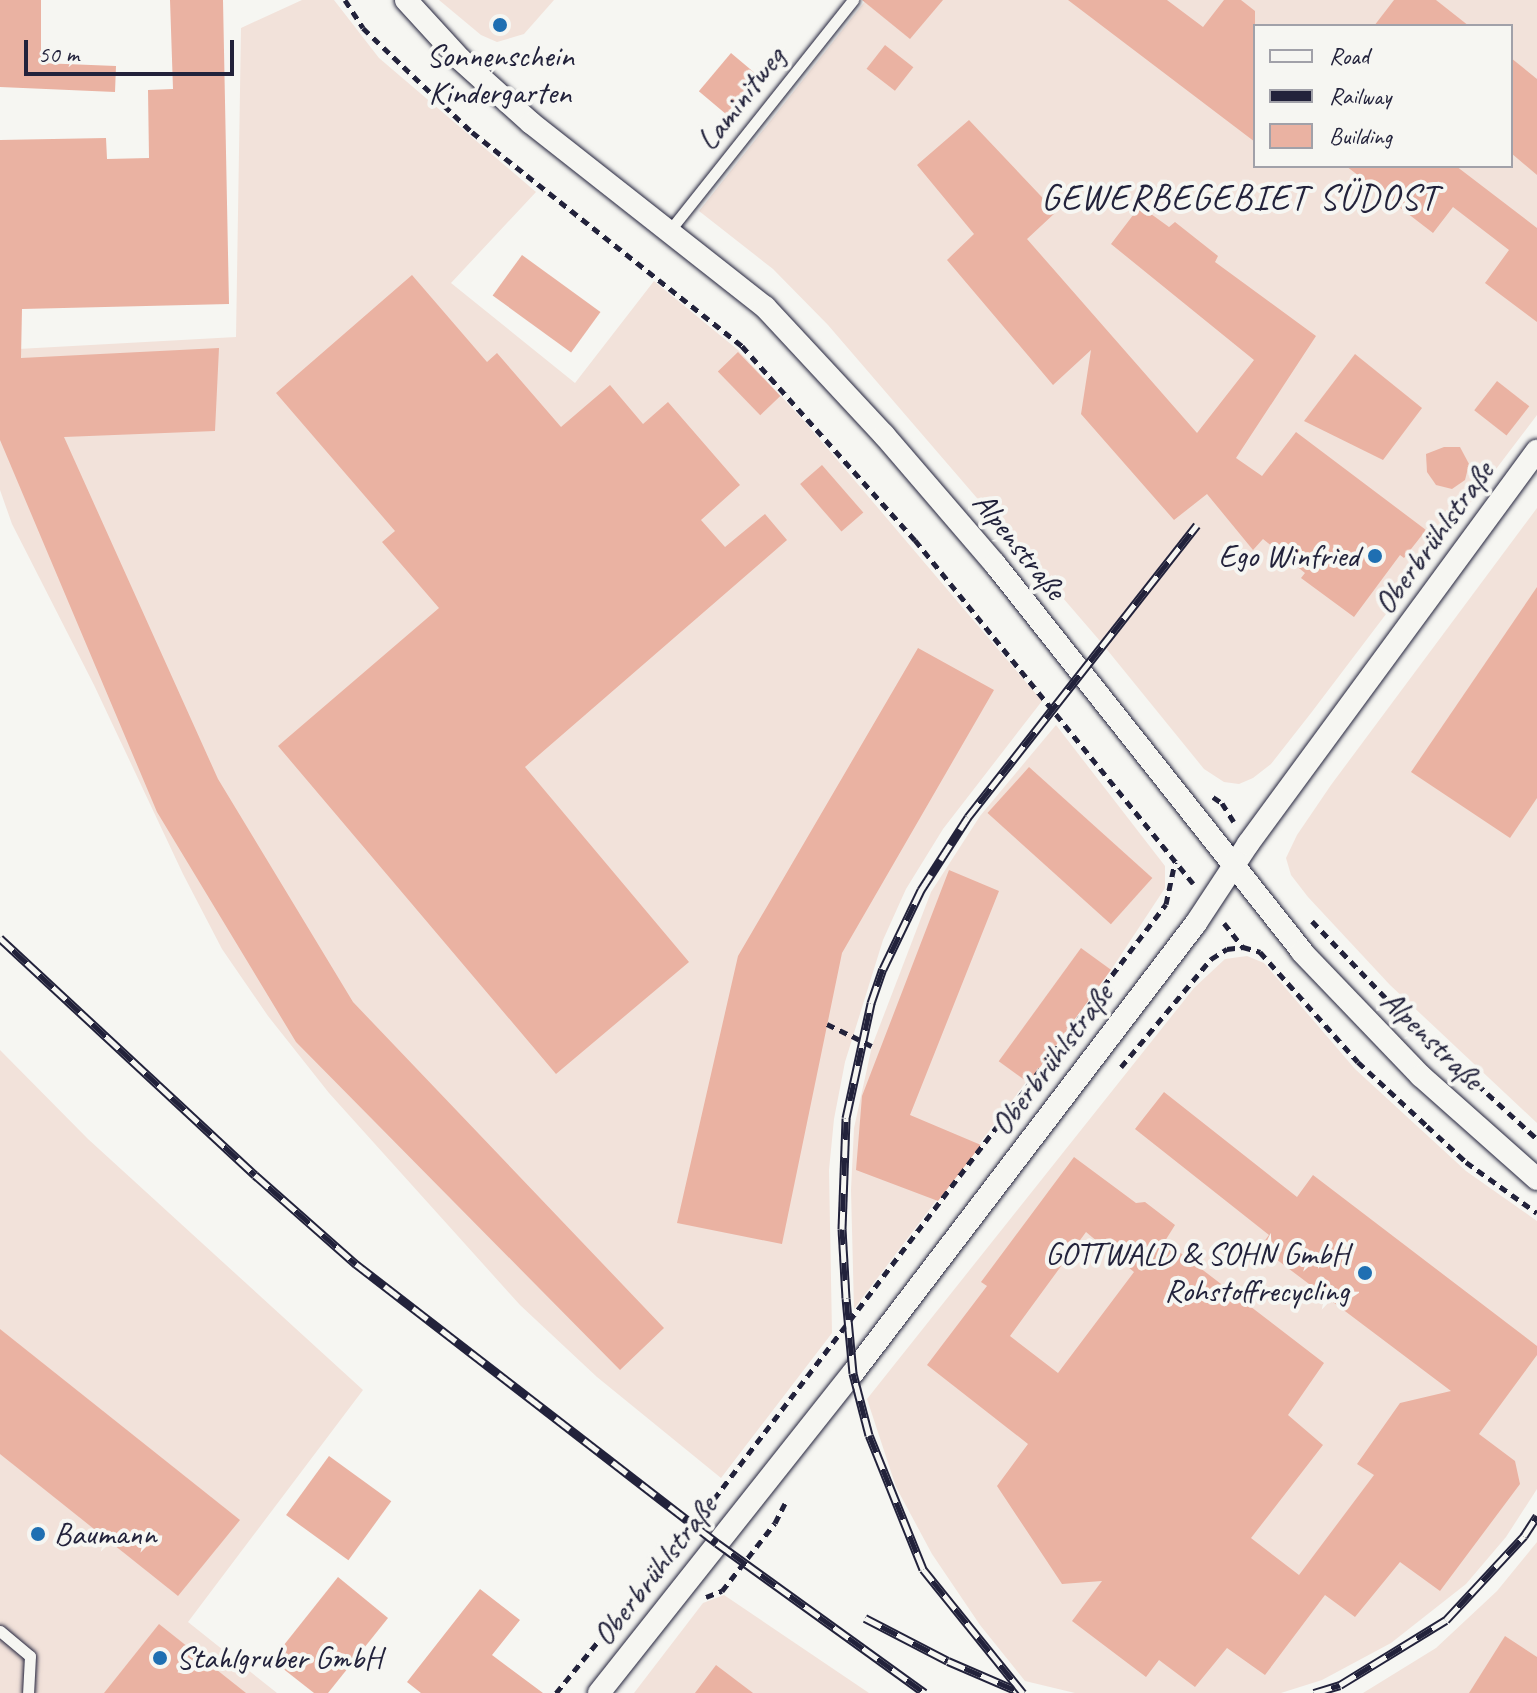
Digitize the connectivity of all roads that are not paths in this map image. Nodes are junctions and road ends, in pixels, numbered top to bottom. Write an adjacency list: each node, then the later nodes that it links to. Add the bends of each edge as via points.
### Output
1 (406, 0): 3 (street, Alpenstraße, via 510,105)
2 (853, 0): 3 (lane, Laminitweg)
3 (670, 230): 5 (street, Alpenstraße, via 765,307 884,435 995,564)
4 (1537, 451): 5 (street, Oberbrühlstraße)
5 (1233, 867): 6 (street, Alpenstraße, via 1358,1014); 9 (street, Oberbrühlstraße, via 948,1251)
6 (1537, 1179)
7 (0, 1631): 8 (lane, via 30,1656)
8 (28, 1693)
9 (599, 1693)

